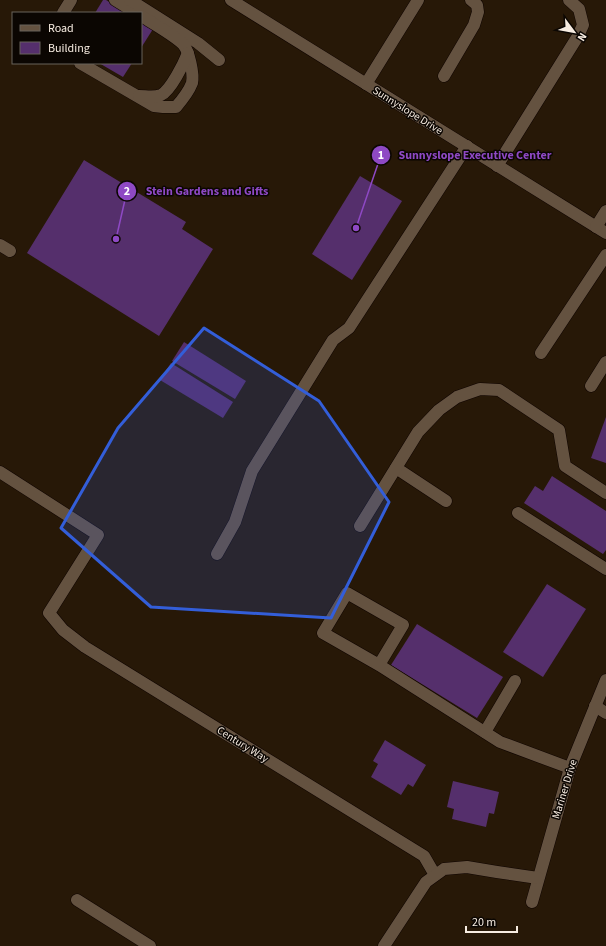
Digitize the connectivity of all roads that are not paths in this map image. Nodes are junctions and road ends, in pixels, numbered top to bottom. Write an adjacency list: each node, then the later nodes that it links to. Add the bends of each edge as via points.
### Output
1 (71, 0): 8 (street)
2 (115, 0): 9 (street)
3 (130, 0): 12 (street, via 198,43)
4 (230, 0): 15 (street, Sunnyslope Drive)
5 (418, 0): 15 (street)
6 (471, 0): 14 (street, via 477,5 478,12 474,25)
7 (569, 0): 18 (street, via 579,9 583,25)
8 (64, 12)
9 (134, 12)
10 (142, 17): 11 (street, via 172,36)
11 (188, 53): 16 (street, via 169,87 162,94 154,97); 16 (street, via 192,83 176,107 154,106)
12 (219, 60)
13 (82, 64): 16 (street)
14 (444, 76)
15 (366, 84): 17 (street, Sunnyslope Drive)
16 (138, 96)
17 (467, 146): 18 (street, Sunnyslope Drive); 31 (street, via 349,328 333,340 252,471 235,522)
18 (498, 166): 20 (street, Sunnyslope Drive)
19 (606, 211): 20 (street)
20 (601, 230)
21 (606, 255): 22 (street)
22 (541, 353)
23 (606, 362): 24 (street)
24 (591, 386)
25 (396, 468): 27 (street, via 418,432 439,410 458,397 480,389 499,390 559,430 565,466); 28 (street); 30 (street)
26 (0, 472): 40 (street, Century Way, via 98,535 49,613 63,630 85,648 424,856)
27 (606, 493)
28 (446, 501)
29 (518, 514): 32 (street)
30 (360, 526)
31 (217, 554)
32 (606, 568)
33 (379, 665): 33 (street, via 323,633 347,593 403,625); 38 (street)
34 (606, 680): 36 (street, Mariner Drive)
35 (515, 682): 38 (street)
36 (595, 706): 37 (street); 39 (street, Mariner Drive)
37 (606, 713)
38 (485, 732): 39 (street, via 500,742)
39 (570, 768): 41 (street, Mariner Drive)
40 (435, 876): 41 (street, via 444,869 467,867); 45 (street, via 426,882)
41 (538, 878): 43 (street, Mariner Drive)
42 (77, 900): 44 (street)
43 (532, 902)
44 (150, 946)
45 (384, 946)

